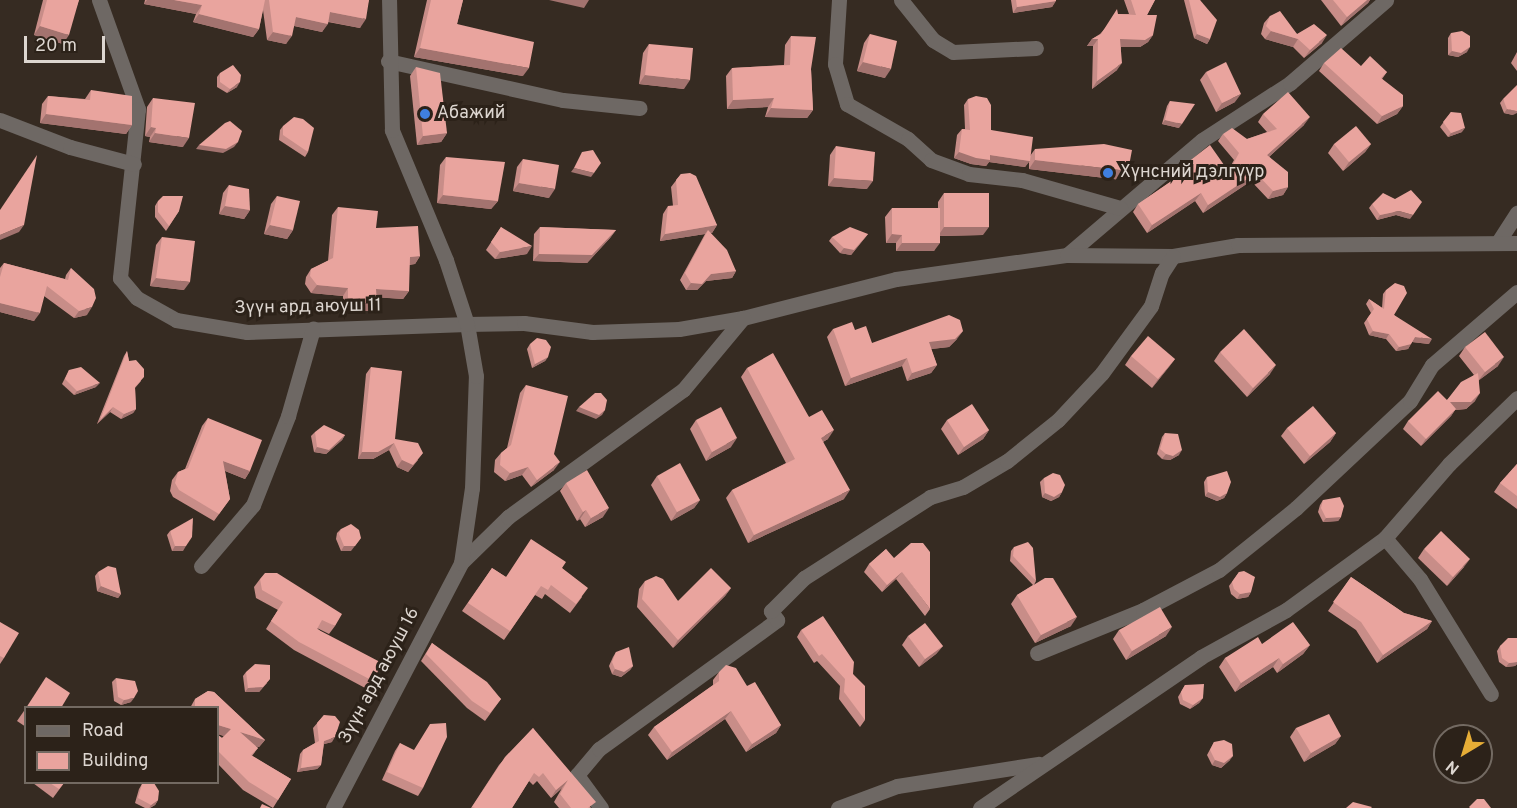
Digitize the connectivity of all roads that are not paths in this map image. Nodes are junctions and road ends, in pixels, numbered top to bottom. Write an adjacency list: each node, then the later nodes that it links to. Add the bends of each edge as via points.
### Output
1 (99, 0): 10 (street, Зүүн ард аюуш 11, via 138,110)
2 (389, 0): 7 (street)
3 (839, 0): 11 (street, via 835,64 847,104 908,139 931,160 969,174 1022,180)
4 (901, 0): 6 (street, via 933,40 953,52)
5 (1386, 0): 11 (street, via 1290,83 1202,140)
6 (1036, 48)
7 (388, 61): 8 (street, via 563,100); 19 (street, via 392,130 446,260)
8 (640, 108)
9 (0, 120): 10 (street, via 70,147)
10 (134, 164): 20 (street, Зүүн ард аюуш 11, via 120,278 137,298 176,320 207,326 247,332)
11 (1120, 208): 15 (street)
12 (1517, 213): 13 (street)
13 (1498, 242): 14 (street, Зүүн ард аюуш 11); 16 (street, Зүүн ард аюуш 11, via 1238,245)
14 (1517, 243)
15 (1067, 255): 16 (street, Зүүн ард аюуш 11); 18 (street, Зүүн ард аюуш 11, via 896,279)
16 (1173, 256): 29 (street, via 1162,273 1151,306 1102,373 1058,420 1007,461 963,487 930,497 804,578 771,611 777,620 599,749 577,775)
17 (1517, 292): 25 (street, via 1432,365 1410,401 1296,508 1219,570 1143,610)
18 (743, 318): 19 (street, Зүүн ард аюуш 11, via 679,328 592,332 524,323); 23 (street, via 683,390 508,517)
19 (467, 324): 20 (street, Зүүн ард аюуш 11); 23 (street, via 476,376 472,488)
20 (313, 329): 24 (street, via 288,416 253,505)
21 (1517, 398): 22 (street, via 1449,464)
22 (1385, 538): 26 (street, via 1420,579); 27 (street, via 1286,610 1200,657)
23 (461, 562): 28 (street, Зүүн ард аюуш 16)
24 (201, 566)
25 (1036, 653)
26 (1491, 694)
27 (1041, 764): 30 (street, via 897,786); 31 (street)
28 (333, 808)
29 (601, 808)
30 (838, 808)
31 (980, 808)

